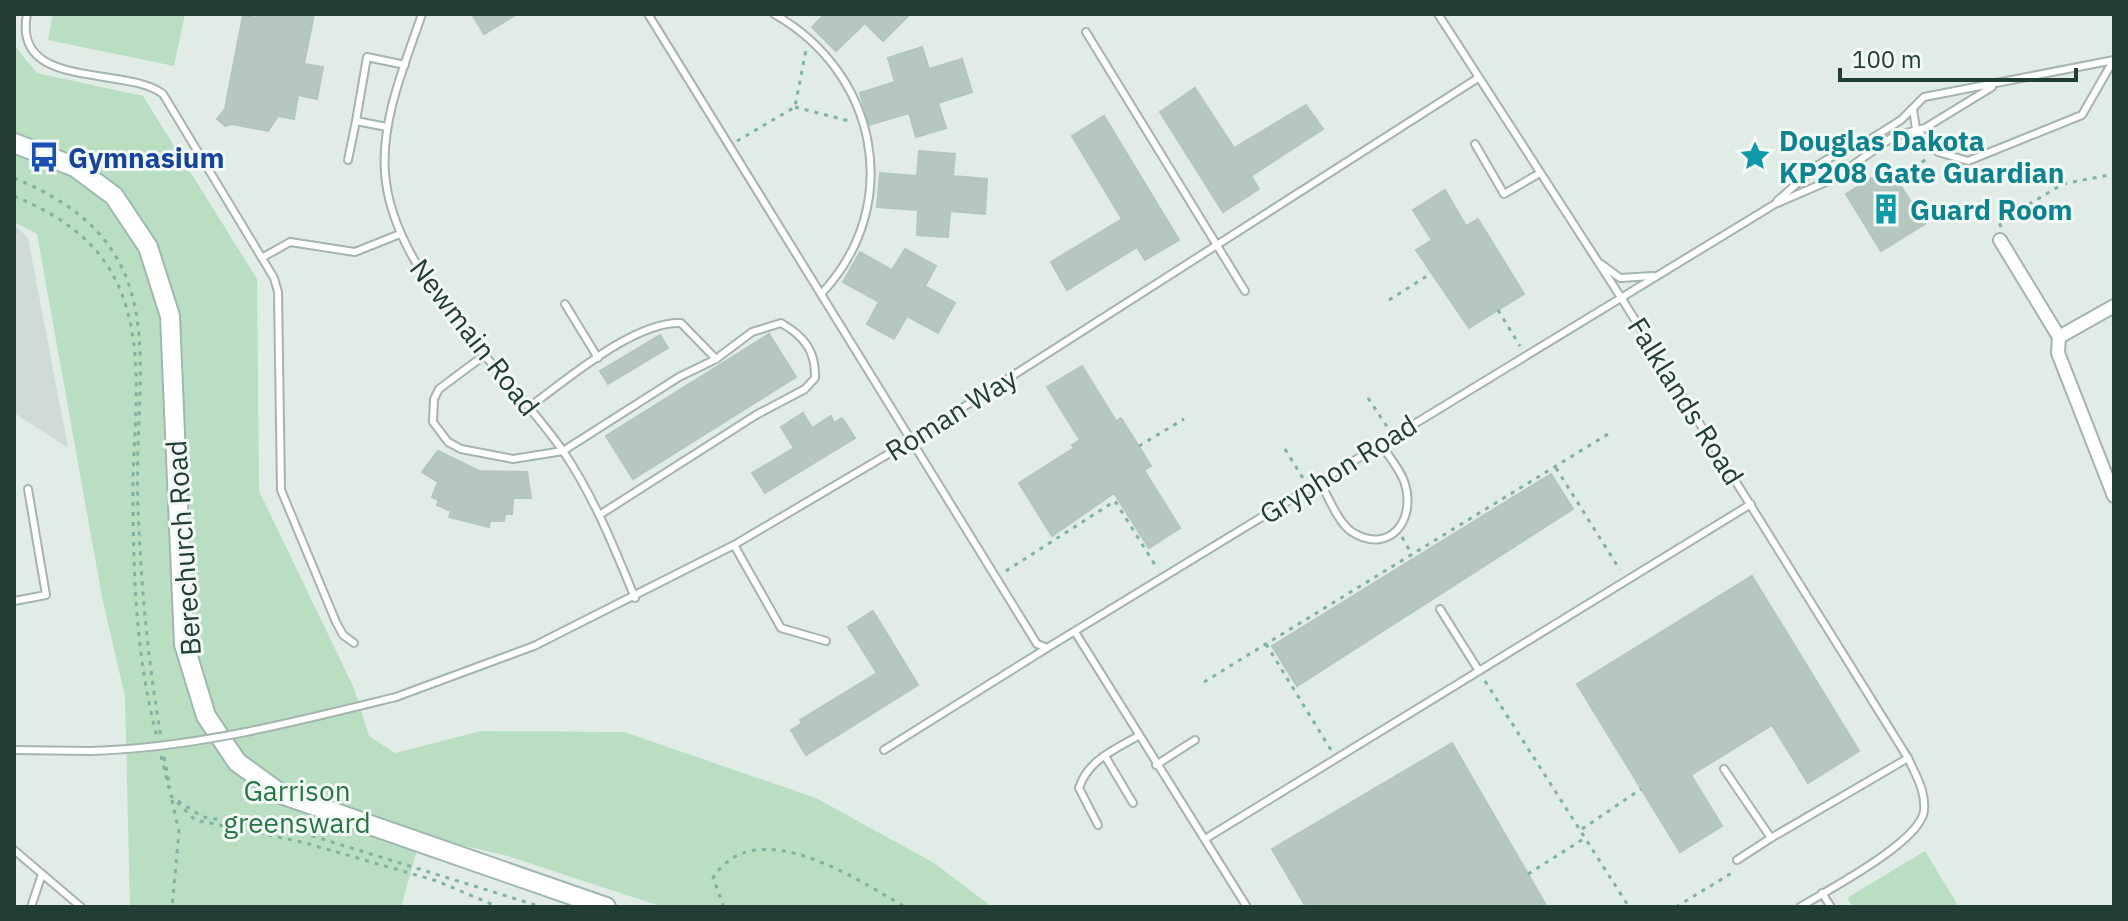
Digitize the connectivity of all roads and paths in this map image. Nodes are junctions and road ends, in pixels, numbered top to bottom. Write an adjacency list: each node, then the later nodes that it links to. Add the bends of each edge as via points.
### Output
1 (27, 14): 32 (lane, via 27,40 38,58 78,73 146,84 163,94 236,219)
2 (422, 14): 9 (lane, Newmain Road)
3 (648, 14): 20 (lane)
4 (774, 14): 7 (lane)
5 (1438, 14): 10 (lane, Falklands Road)
6 (1086, 32): 31 (lane)
7 (809, 38): 12 (path); 15 (lane, via 846,81)
8 (2114, 60): 11 (lane); 21 (lane, via 2082,115 1968,161)
9 (405, 65): 14 (lane, via 367,57); 16 (lane, Newmain Road)
10 (1478, 78): 23 (lane, Falklands Road); 31 (lane, Roman Way)
11 (1992, 87): 13 (lane, via 1924,97); 17 (lane)
12 (795, 107): 15 (path); 20 (path)
13 (1913, 109): 17 (lane); 28 (lane, via 1866,142 1818,165)
14 (356, 121): 16 (lane); 22 (lane)
15 (864, 124): 37 (lane, via 871,195 859,236 838,276)
16 (387, 127): 29 (lane, Newmain Road, via 388,198)
17 (1916, 129): 21 (lane); 28 (lane, via 1894,136 1833,179)
18 (14, 143): 110 (street, Berechurch Road, via 75,167 114,196 148,247 170,316 184,644 206,716 237,762 281,794)
19 (1475, 144): 23 (lane, via 1504,194)
20 (731, 145): 37 (lane)
21 (1938, 152): 26 (path)
22 (348, 160)
23 (1540, 173): 33 (lane, Falklands Road)
24 (2114, 174): 30 (path, via 2063,184 1999,222 2006,236)
25 (14, 178): 83 (path, via 47,191 95,226 115,252 136,303 142,362 138,505)
26 (1897, 179)
27 (14, 196): 93 (path, via 62,220 89,242 109,269 130,319 140,633 151,713)
28 (1775, 204): 35 (lane, Gryphon Road)
29 (400, 234): 32 (lane, via 355,252 290,242); 44 (lane, Newmain Road, via 433,288)
30 (2000, 240): 43 (street, via 2029,304)
31 (1218, 242): 36 (lane); 53 (lane, Roman Way)
32 (265, 256): 76 (lane, via 278,292 281,490 336,622)
33 (1596, 259): 35 (lane, via 1620,278); 38 (lane, Falklands Road)
34 (1430, 274): 39 (path)
35 (1660, 274): 38 (lane, Gryphon Road)
36 (1245, 291)
37 (822, 293): 53 (lane)
38 (1622, 299): 45 (lane, Gryphon Road); 63 (lane, Falklands Road)
39 (1389, 300)
40 (565, 304): 46 (lane)
41 (2114, 306): 43 (street)
42 (1498, 310): 45 (path)
43 (2059, 337): 62 (street, via 2065,375)
44 (486, 354): 49 (lane, Newmain Road); 57 (lane, via 439,389 431,411 440,433 461,449 496,458)
45 (1526, 356): 52 (lane, Gryphon Road)
46 (598, 358): 47 (lane, via 664,322 681,323); 49 (lane)
47 (716, 359): 57 (lane); 64 (lane, via 752,332 781,323 801,334 816,360 815,378)
48 (1368, 398): 52 (path)
49 (529, 407): 57 (lane, Newmain Road)
50 (1184, 419): 55 (path)
51 (1613, 431): 58 (path)
52 (1392, 435): 54 (lane, Gryphon Road)
53 (912, 440): 66 (lane, Roman Way); 68 (lane)
54 (1379, 442): 59 (lane, Gryphon Road); 65 (lane, via 1405,483 1409,511)
55 (1139, 446)
56 (1285, 449): 60 (path)
57 (563, 451): 64 (lane, Newmain Road)
58 (1555, 467): 67 (path); 70 (path)
59 (1319, 480): 60 (lane, Gryphon Road); 65 (lane, via 1349,531 1370,539 1388,538)
60 (1308, 487): 69 (lane, Gryphon Road)
61 (28, 489): 72 (lane, via 46,595)
62 (2114, 496)
63 (1751, 504): 70 (lane); 88 (lane, Falklands Road)
64 (601, 514): 71 (lane, Newmain Road)
65 (1397, 530): 67 (path)
66 (734, 545): 71 (lane, Roman Way); 75 (lane, via 781,628)
67 (1412, 555): 77 (path)
68 (996, 577): 69 (path, via 1115,501); 78 (lane, via 1037,644)
69 (1163, 578): 74 (lane, Gryphon Road)
70 (1626, 580): 79 (lane)
71 (635, 598): 84 (lane, Roman Way, bridge, via 534,646 396,697 254,732 148,749)
72 (14, 601)
73 (1440, 609): 79 (lane)
74 (1075, 632): 78 (lane, Gryphon Road); 81 (lane)
75 (826, 641)
76 (354, 643)
77 (1266, 644): 80 (path); 89 (path)
78 (1047, 648): 85 (lane)
79 (1479, 671): 89 (lane); 96 (path)
80 (1204, 682)
81 (1138, 736): 87 (lane); 90 (lane)
82 (1195, 740): 90 (lane)
83 (162, 743)
84 (14, 750)
85 (884, 750)
86 (164, 756): 93 (path)
87 (1105, 756): 94 (lane); 95 (lane, via 1084,773 1079,788)
88 (1908, 758): 98 (lane); 104 (lane, Falklands Road, via 1924,793 1924,814 1911,836)
89 (1336, 759): 99 (lane)
90 (1156, 765): 99 (lane)
91 (1724, 769): 98 (lane)
92 (1641, 789): 96 (path)
93 (171, 796): 107 (path, via 179,832); 108 (path, via 195,820 302,842 437,881); 109 (path, via 203,817 306,834)
94 (1133, 803)
95 (1098, 825)
96 (1580, 830): 97 (path)
97 (1585, 838): 103 (path); 114 (path)
98 (1771, 838): 101 (lane)
99 (1205, 839): 113 (lane)
100 (14, 850): 102 (lane)
101 (1737, 860): 115 (path, via 1740,868)
102 (42, 874): 105 (lane); 106 (lane)
103 (1528, 874)
104 (1822, 893): 116 (lane); 117 (lane)
105 (31, 907)
106 (81, 907)
107 (172, 907)
108 (498, 907)
109 (542, 907)
110 (606, 907)
111 (724, 907): 112 (path, via 713,878 723,863 741,854 782,850 832,866)
112 (905, 907)
113 (1247, 907)
114 (1629, 907)
115 (1676, 907)
116 (1800, 907)
117 (1831, 907)

